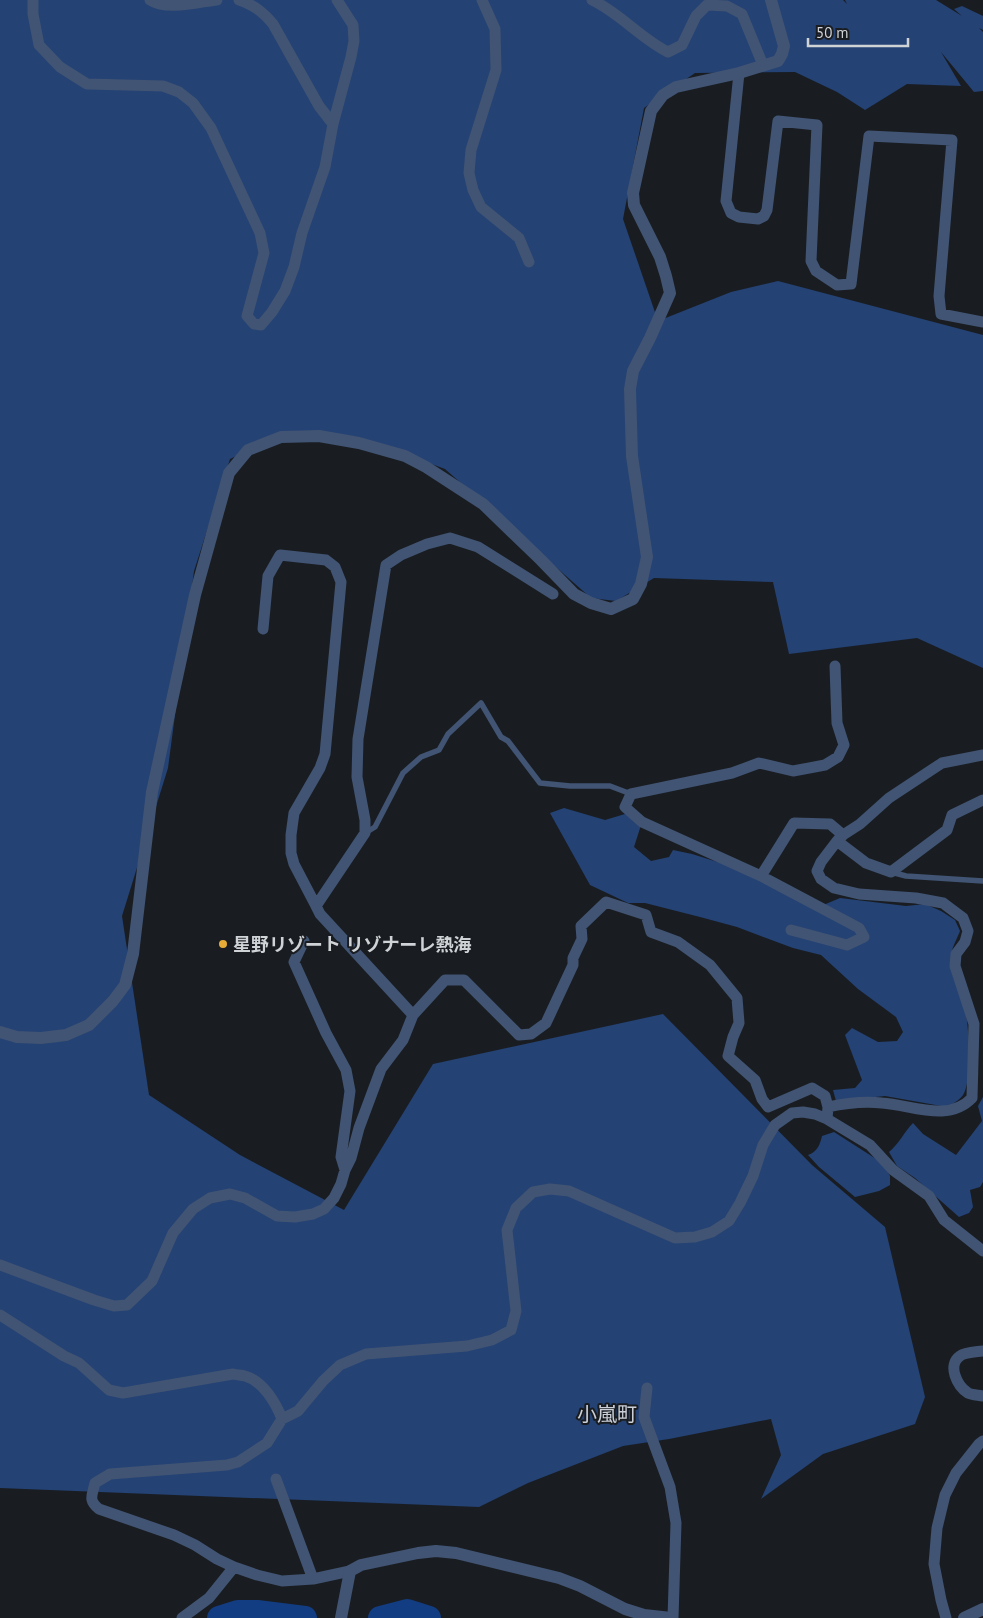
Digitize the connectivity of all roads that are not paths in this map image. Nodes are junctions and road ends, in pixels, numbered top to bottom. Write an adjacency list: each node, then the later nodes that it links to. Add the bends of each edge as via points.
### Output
1 (34, 0): 11 (street, via 33,14 39,44 60,67 87,84 163,86 178,92 193,103 211,128 260,233 264,253 247,316 254,324 261,325 285,291 325,167)
2 (150, 0): 3 (street, via 170,6)
3 (217, 0)
4 (239, 0): 11 (street, via 264,12)
5 (337, 0): 11 (street, via 353,25 354,41)
6 (482, 0): 12 (street, via 495,29 496,70 472,150 469,172 481,207 519,238)
7 (592, 0): 9 (street, via 607,7 668,52 682,45 696,16 707,4 727,6 742,14)
8 (771, 0): 9 (street, via 784,46 778,60)
9 (763, 64): 10 (street)
10 (739, 73): 13 (street, via 726,202 731,212 739,217 758,220 764,216 768,210 778,121 817,124 811,261 816,271 837,285 851,284 869,136 952,140 939,296 941,314); 29 (street, via 676,87 663,95 651,111 633,193 634,205 660,257 670,293 633,371 630,388 632,456 647,556 641,584 632,599 612,609 574,594 483,504 405,456 319,436 282,437 248,450 229,473 195,595 152,792 133,954 125,985 89,1025 66,1035 17,1037)
11 (333, 124)
12 (529, 262)
13 (983, 322)
14 (553, 594): 20 (street, via 478,547 450,538 401,554 386,565 358,739 357,777)
15 (263, 629): 25 (street, via 268,576 280,555 326,560 335,567 341,582 325,754 294,813 291,852)
16 (835, 666): 18 (street, via 837,724 844,745 838,758 825,765 793,771 759,763 732,773)
17 (983, 754): 21 (street, via 942,763 889,798)
18 (631, 794): 20 (lane, via 610,786 540,783 508,741 501,737 480,703 448,734 439,750 421,757 403,773 375,828); 23 (street, via 625,807 642,822)
19 (983, 800): 22 (street, via 952,814 947,830)
20 (365, 833): 25 (street)
21 (840, 838): 22 (street, via 866,863); 23 (street, via 830,824 794,823); 30 (street, via 817,871 834,888 859,894 943,903 964,918 968,931 956,954 956,966 974,1024 972,1098 965,1105 932,1112 884,1103 854,1102)
22 (891, 872): 24 (lane, via 906,876)
23 (761, 876): 26 (street, via 859,928 864,937 846,946)
24 (983, 881)
25 (316, 906): 28 (street)
26 (791, 930)
27 (304, 942): 32 (street, via 294,962 346,1070 350,1091 341,1157)
28 (413, 1015): 30 (street, via 445,980 464,980 519,1035 531,1034 546,1022 573,965 582,939 580,926 606,902 646,915 651,932 678,942 710,965 737,998 739,1023 728,1056 755,1080 768,1107 812,1088 824,1096); 32 (street, via 403,1040 381,1069)
29 (0, 1032)
30 (828, 1106): 31 (street)
31 (827, 1119): 33 (street, via 870,1145 893,1170 929,1196 944,1220); 39 (street, via 809,1113 792,1113 775,1125 740,1203 728,1221 712,1232 695,1237 675,1238 570,1192 550,1189 533,1192 516,1208 507,1230 516,1311 511,1330 492,1340 468,1346 366,1354 340,1365 298,1412)
32 (345, 1170): 34 (street, via 334,1198 324,1209 313,1214 278,1216 246,1198 230,1194 210,1198 193,1209 173,1233 152,1281 127,1305 114,1306 94,1300)
33 (983, 1251)
34 (0, 1264)
35 (0, 1316): 39 (street, via 79,1363 109,1390 123,1393 233,1374 247,1376 260,1385 277,1406)
36 (983, 1351): 38 (street, via 961,1355 955,1360 954,1368 960,1386 969,1394)
37 (647, 1388): 48 (street, via 644,1417 670,1487 676,1523)
38 (983, 1396)
39 (282, 1419): 42 (street, via 266,1443 238,1462 110,1474 95,1483 91,1498 98,1510 174,1535)
40 (983, 1440): 49 (street, via 956,1474 944,1495 940,1512 934,1564)
41 (276, 1479): 44 (street)
42 (234, 1567): 44 (street, via 282,1580); 46 (street, via 209,1598)
43 (350, 1571): 44 (street); 47 (street); 48 (street, via 436,1550 559,1578 625,1609)
44 (313, 1579)
45 (983, 1609): 50 (street)
46 (184, 1617)
47 (341, 1618)
48 (672, 1618)
49 (946, 1618)
50 (964, 1618)

